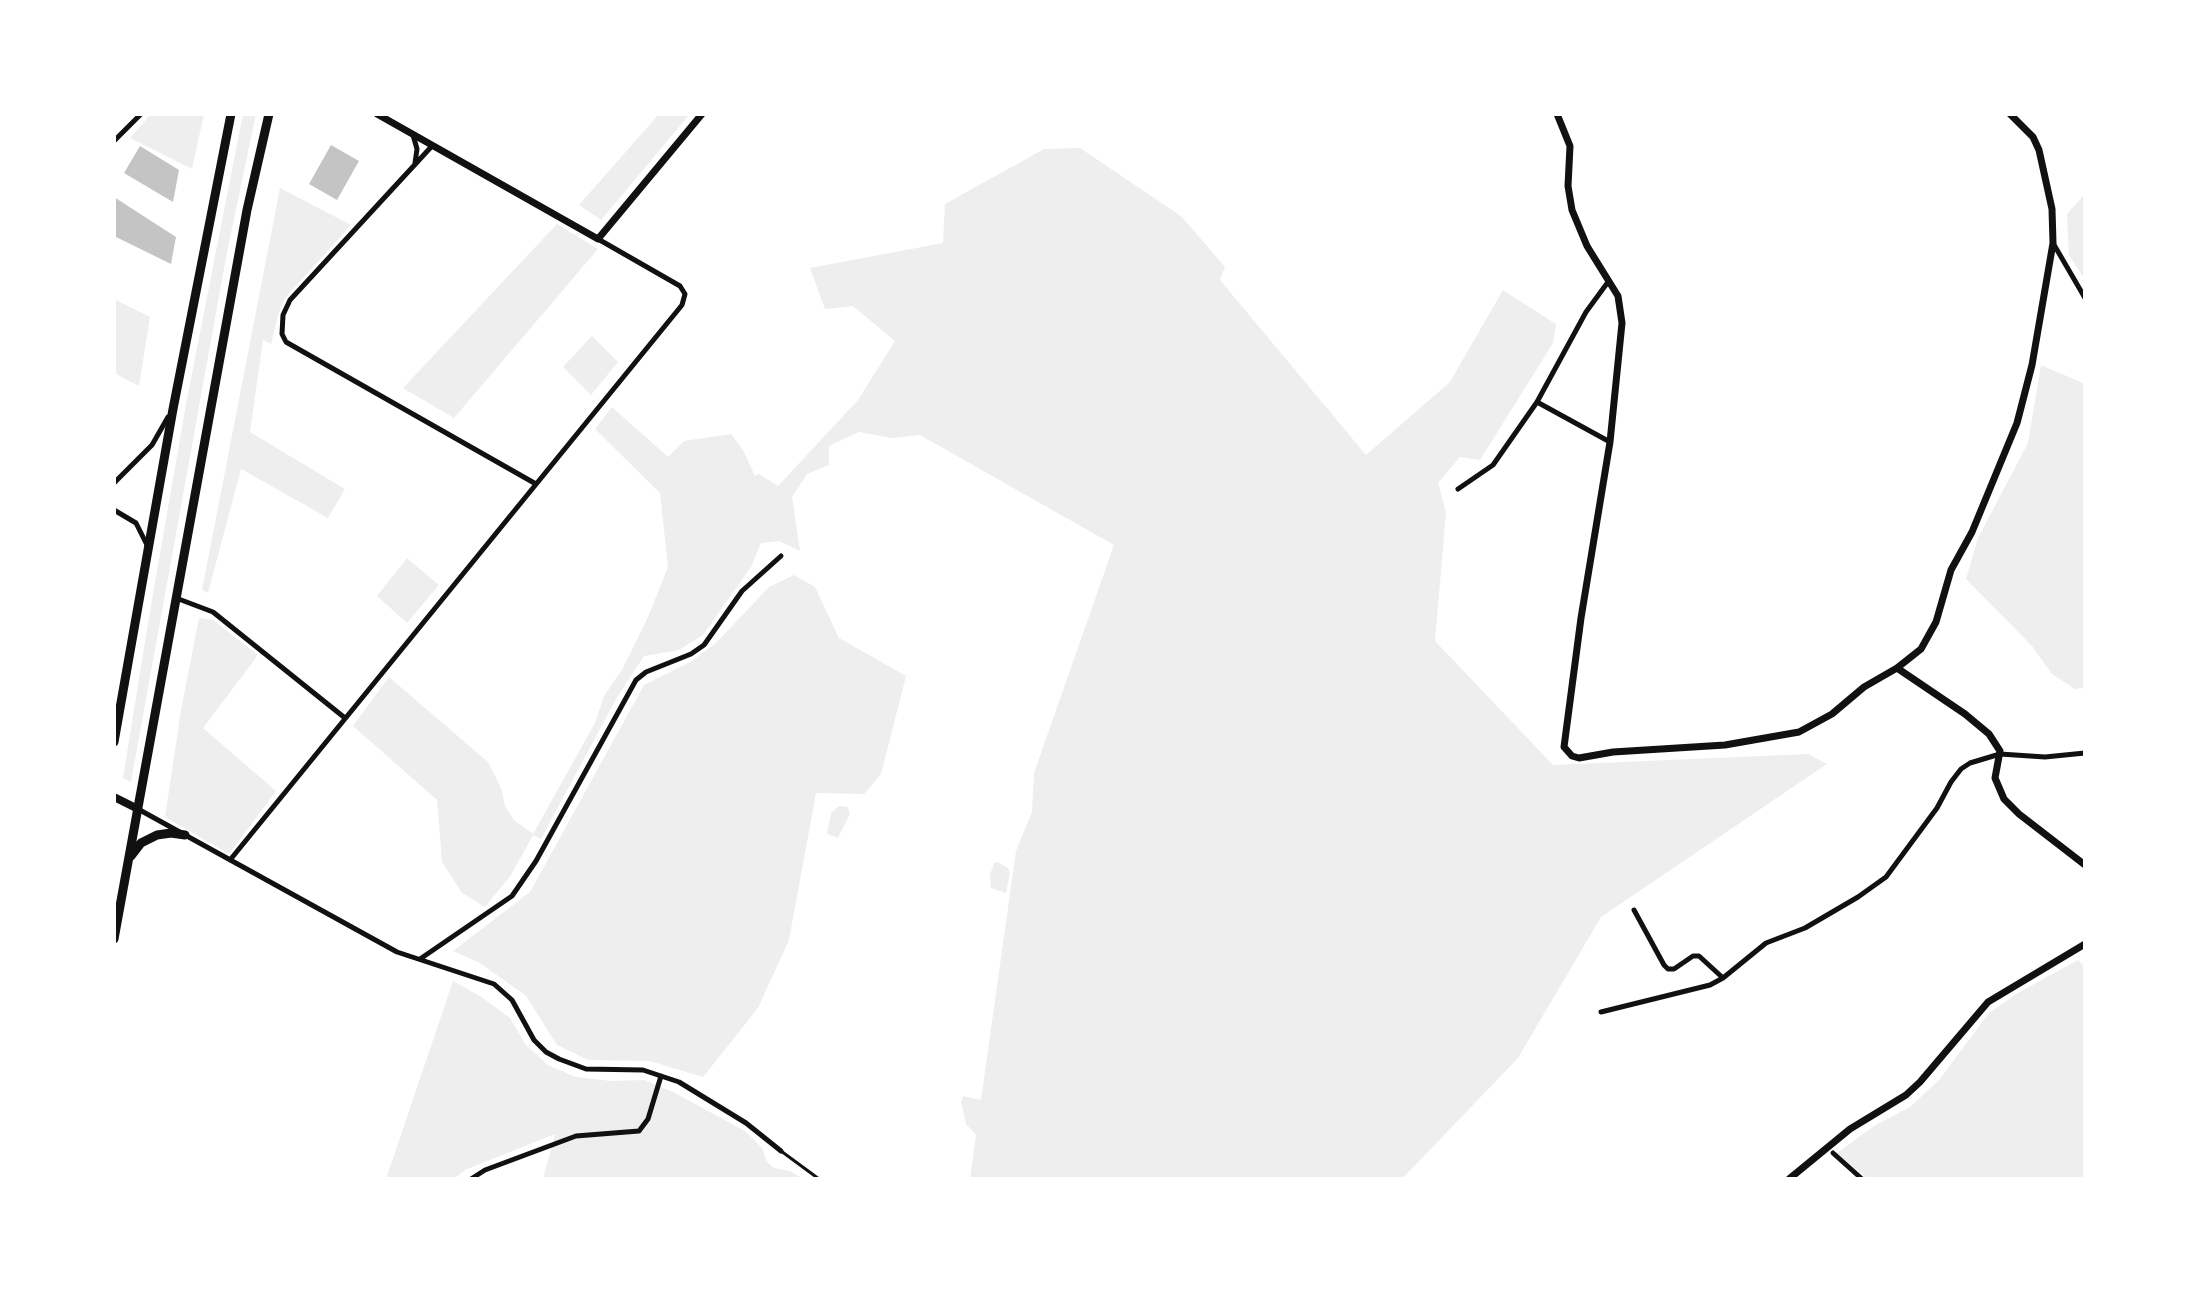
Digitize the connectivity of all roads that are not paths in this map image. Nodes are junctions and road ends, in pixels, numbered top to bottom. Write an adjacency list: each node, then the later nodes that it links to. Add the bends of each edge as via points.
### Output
1 (141, 114): 9 (street)
2 (231, 114): 17 (highway)
3 (269, 114): 25 (highway)
4 (377, 114): 8 (street)
5 (702, 114): 12 (street)
6 (1557, 114): 14 (street, via 1570,146 1572,210)
7 (2010, 114): 13 (street, via 2039,150 2052,209)
8 (413, 135): 10 (street); 11 (street)
9 (114, 141)
10 (432, 146): 11 (street); 12 (street)
11 (415, 164): 20 (street, via 290,300 282,334 286,342)
12 (598, 239): 20 (street, via 680,286 685,294 682,305)
13 (2053, 243): 15 (street); 26 (street, via 2032,365 2008,449 1951,570 1928,639)
14 (1608, 282): 16 (street); 18 (street, via 1618,296 1622,323)
15 (2085, 298)
16 (1537, 402): 18 (street); 21 (street, via 1493,465)
17 (173, 409): 19 (street, via 152,445); 23 (highway)
18 (1610, 442): 26 (street, via 1564,747 1572,756 1786,735 1815,725)
19 (114, 483)
20 (536, 484): 27 (street)
21 (1458, 489)
22 (114, 510): 23 (street, via 136,523)
23 (149, 549): 28 (highway)
24 (781, 556): 41 (street, via 742,591 704,645 636,680 512,896)
25 (176, 598): 27 (street, via 213,612); 33 (highway)
26 (1897, 668): 31 (street, via 1981,727)
27 (345, 718): 36 (street)
28 (116, 726): 29 (highway)
29 (114, 742)
30 (2085, 753): 31 (street)
31 (2000, 754): 37 (street, via 1995,778 2004,799); 42 (street, via 1961,769 1886,877 1812,924 1766,943)
32 (114, 797): 33 (main road)
33 (138, 809): 34 (street); 35 (highway)
34 (185, 835): 35 (highway, via 150,837); 36 (street)
35 (130, 859): 39 (highway)
36 (230, 860): 41 (street, via 390,949)
37 (2085, 865)
38 (1634, 910): 42 (street, via 1664,965 1674,969 1699,956)
39 (114, 939)
40 (2085, 944): 49 (street, via 1988,1002 1906,1095 1850,1129)
41 (420, 960): 44 (street, via 503,991 534,1040 559,1059 586,1069 630,1069)
42 (1723, 978): 43 (street)
43 (1601, 1012)
44 (661, 1076): 45 (street, via 697,1091); 47 (street, via 639,1131 576,1136)
45 (781, 1151): 48 (lane)
46 (1833, 1153): 50 (street)
47 (471, 1179)
48 (819, 1179)
49 (1789, 1179)
50 (1862, 1179)

